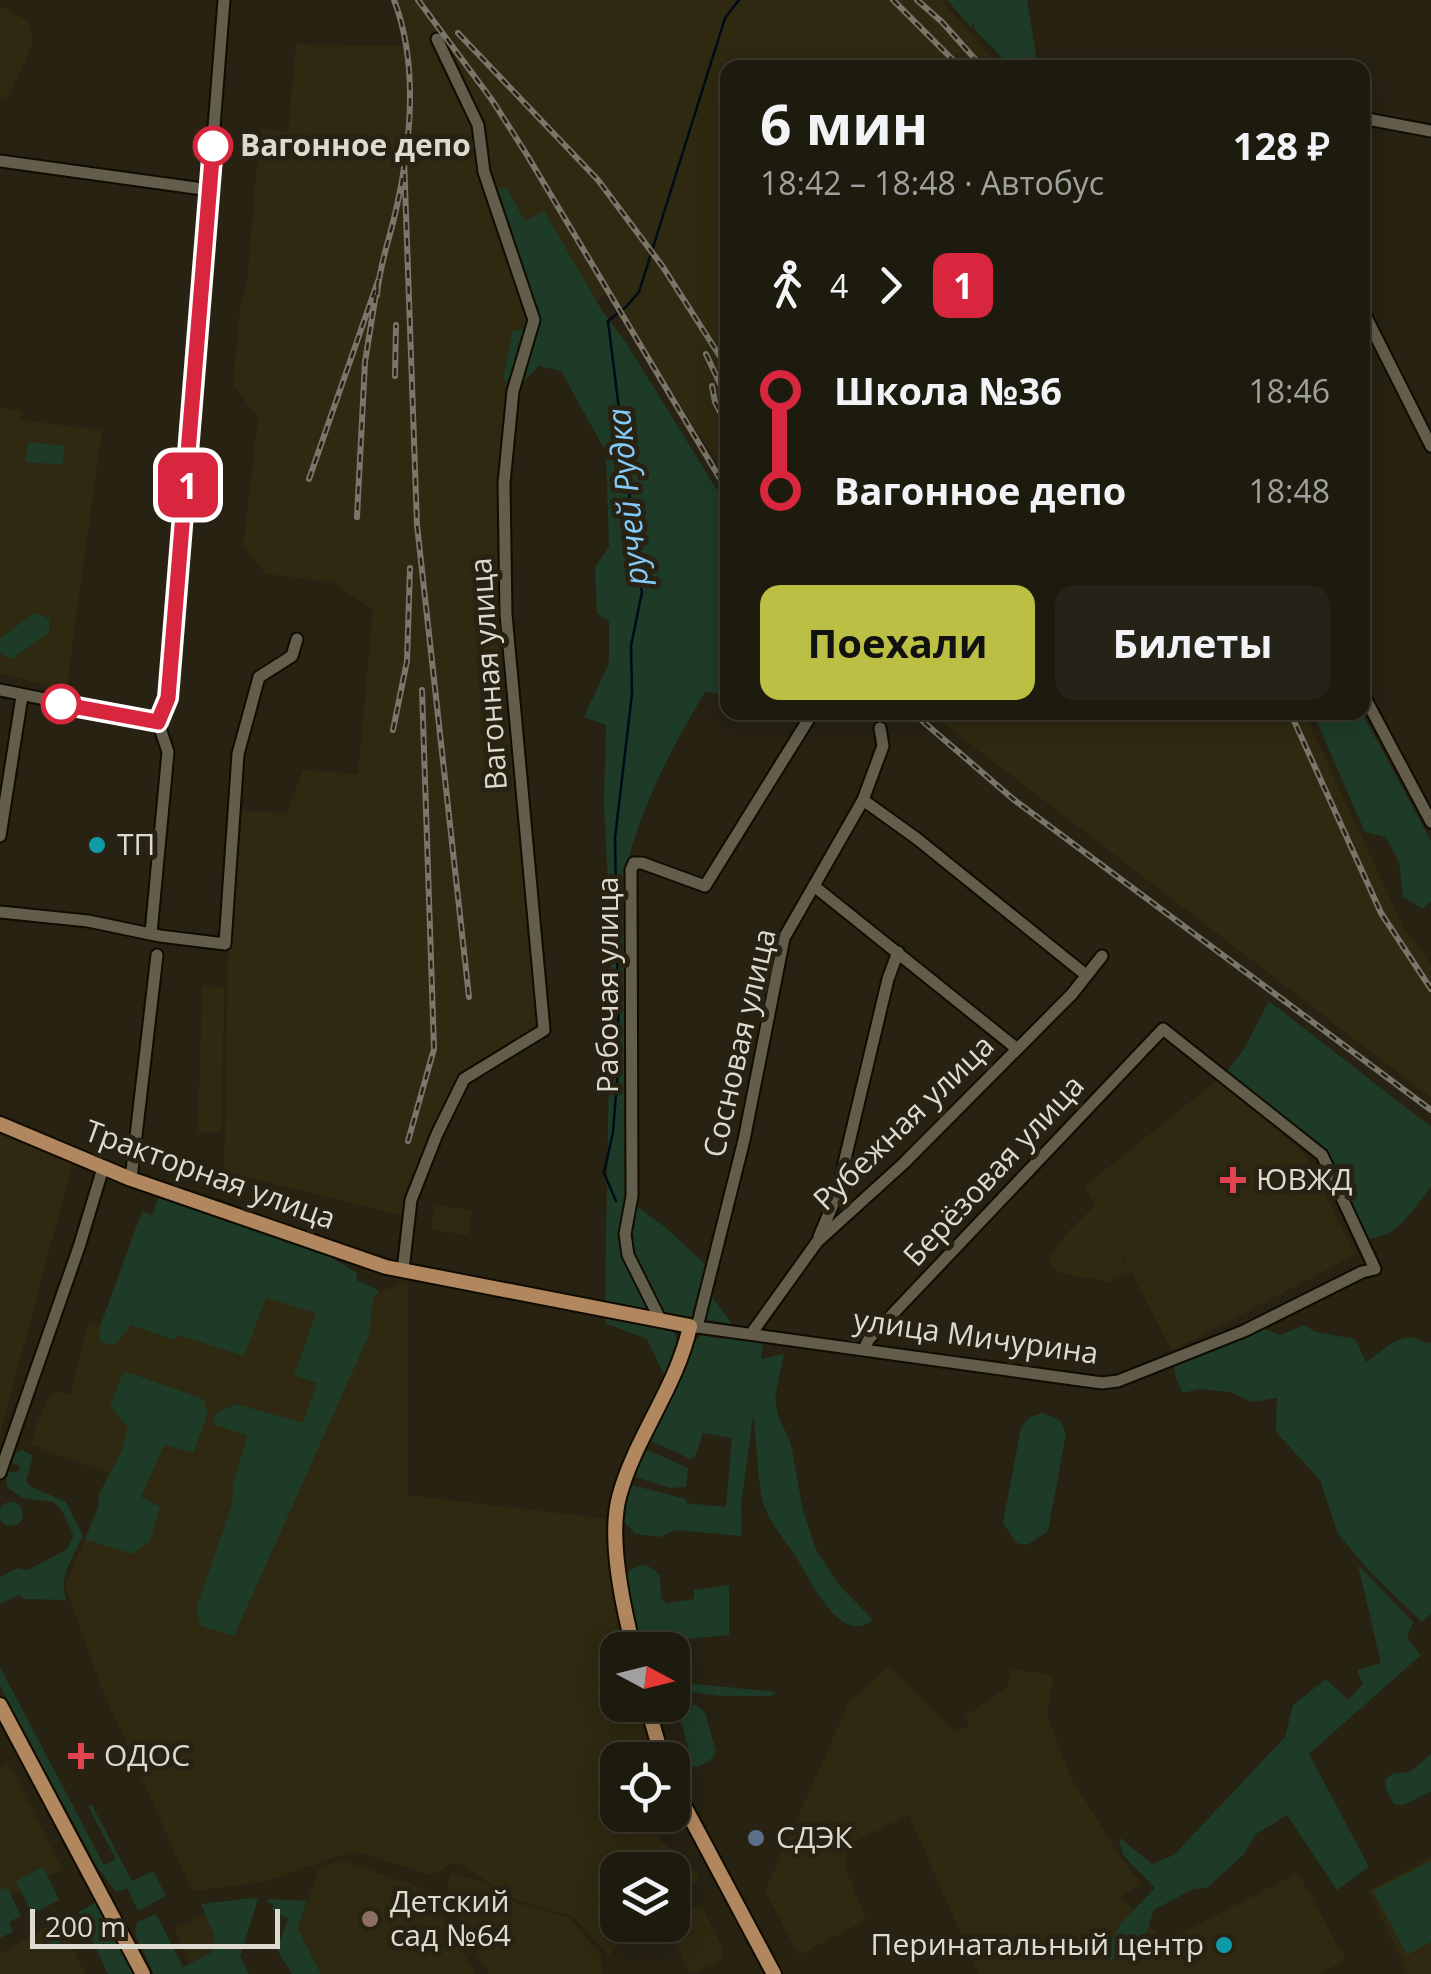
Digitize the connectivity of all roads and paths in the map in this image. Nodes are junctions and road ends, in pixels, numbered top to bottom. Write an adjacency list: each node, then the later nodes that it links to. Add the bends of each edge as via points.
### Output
1 (224, 0): 6 (street)
2 (437, 39): 32 (street, Вагонная улица, via 478,125 484,172 534,320 513,390 505,565 544,1030 464,1080 411,1200)
3 (1370, 120): 4 (street)
4 (1431, 131)
5 (0, 161): 6 (street)
6 (210, 190): 14 (street, via 168,698)
7 (1370, 325): 8 (street)
8 (1431, 446)
9 (297, 639): 21 (street, via 292,656 260,676 238,754 225,944)
10 (0, 690): 11 (street)
11 (22, 696): 14 (street); 18 (street)
12 (1370, 707): 17 (street)
13 (808, 720): 33 (street, Рабочая улица, via 705,886 642,862 631,870 632,1196 625,1234 628,1255)
14 (158, 722): 21 (street, via 168,752)
15 (880, 728): 16 (street, Сосновая улица, via 882,746)
16 (863, 800): 19 (street, Сосновая улица); 25 (street)
17 (1431, 822)
18 (0, 836)
19 (814, 886): 22 (street); 34 (street, Сосновая улица, via 784,938 744,1140)
20 (0, 912): 21 (street)
21 (152, 932)
22 (898, 952): 27 (street); 31 (street, via 836,1198)
23 (157, 955): 30 (street)
24 (1102, 956): 25 (street, Рубежная улица)
25 (1086, 975): 27 (street, Рубежная улица)
26 (1163, 1029): 36 (street, Берёзовая улица); 36 (street, улица Мичурина, via 1322,1155 1375,1270 1244,1331 1102,1384)
27 (1016, 1048): 31 (street, Рубежная улица)
28 (0, 1124): 29 (main road, Тракторная улица)
29 (102, 1168): 30 (main road, Тракторная улица); 37 (street)
30 (131, 1179): 32 (main road, Тракторная улица)
31 (817, 1242): 35 (street, Рубежная улица)
32 (404, 1270): 33 (main road, улица Мичурина)
33 (660, 1319): 34 (main road, улица Мичурина)
34 (694, 1326): 35 (street, улица Мичурина); 38 (main road, via 615,1517)
35 (751, 1334): 36 (street, улица Мичурина)
36 (864, 1350)
37 (0, 1473)
38 (631, 1632)
39 (0, 1705): 41 (main road)
40 (690, 1817): 42 (main road)
41 (142, 1974)
42 (774, 1974)

